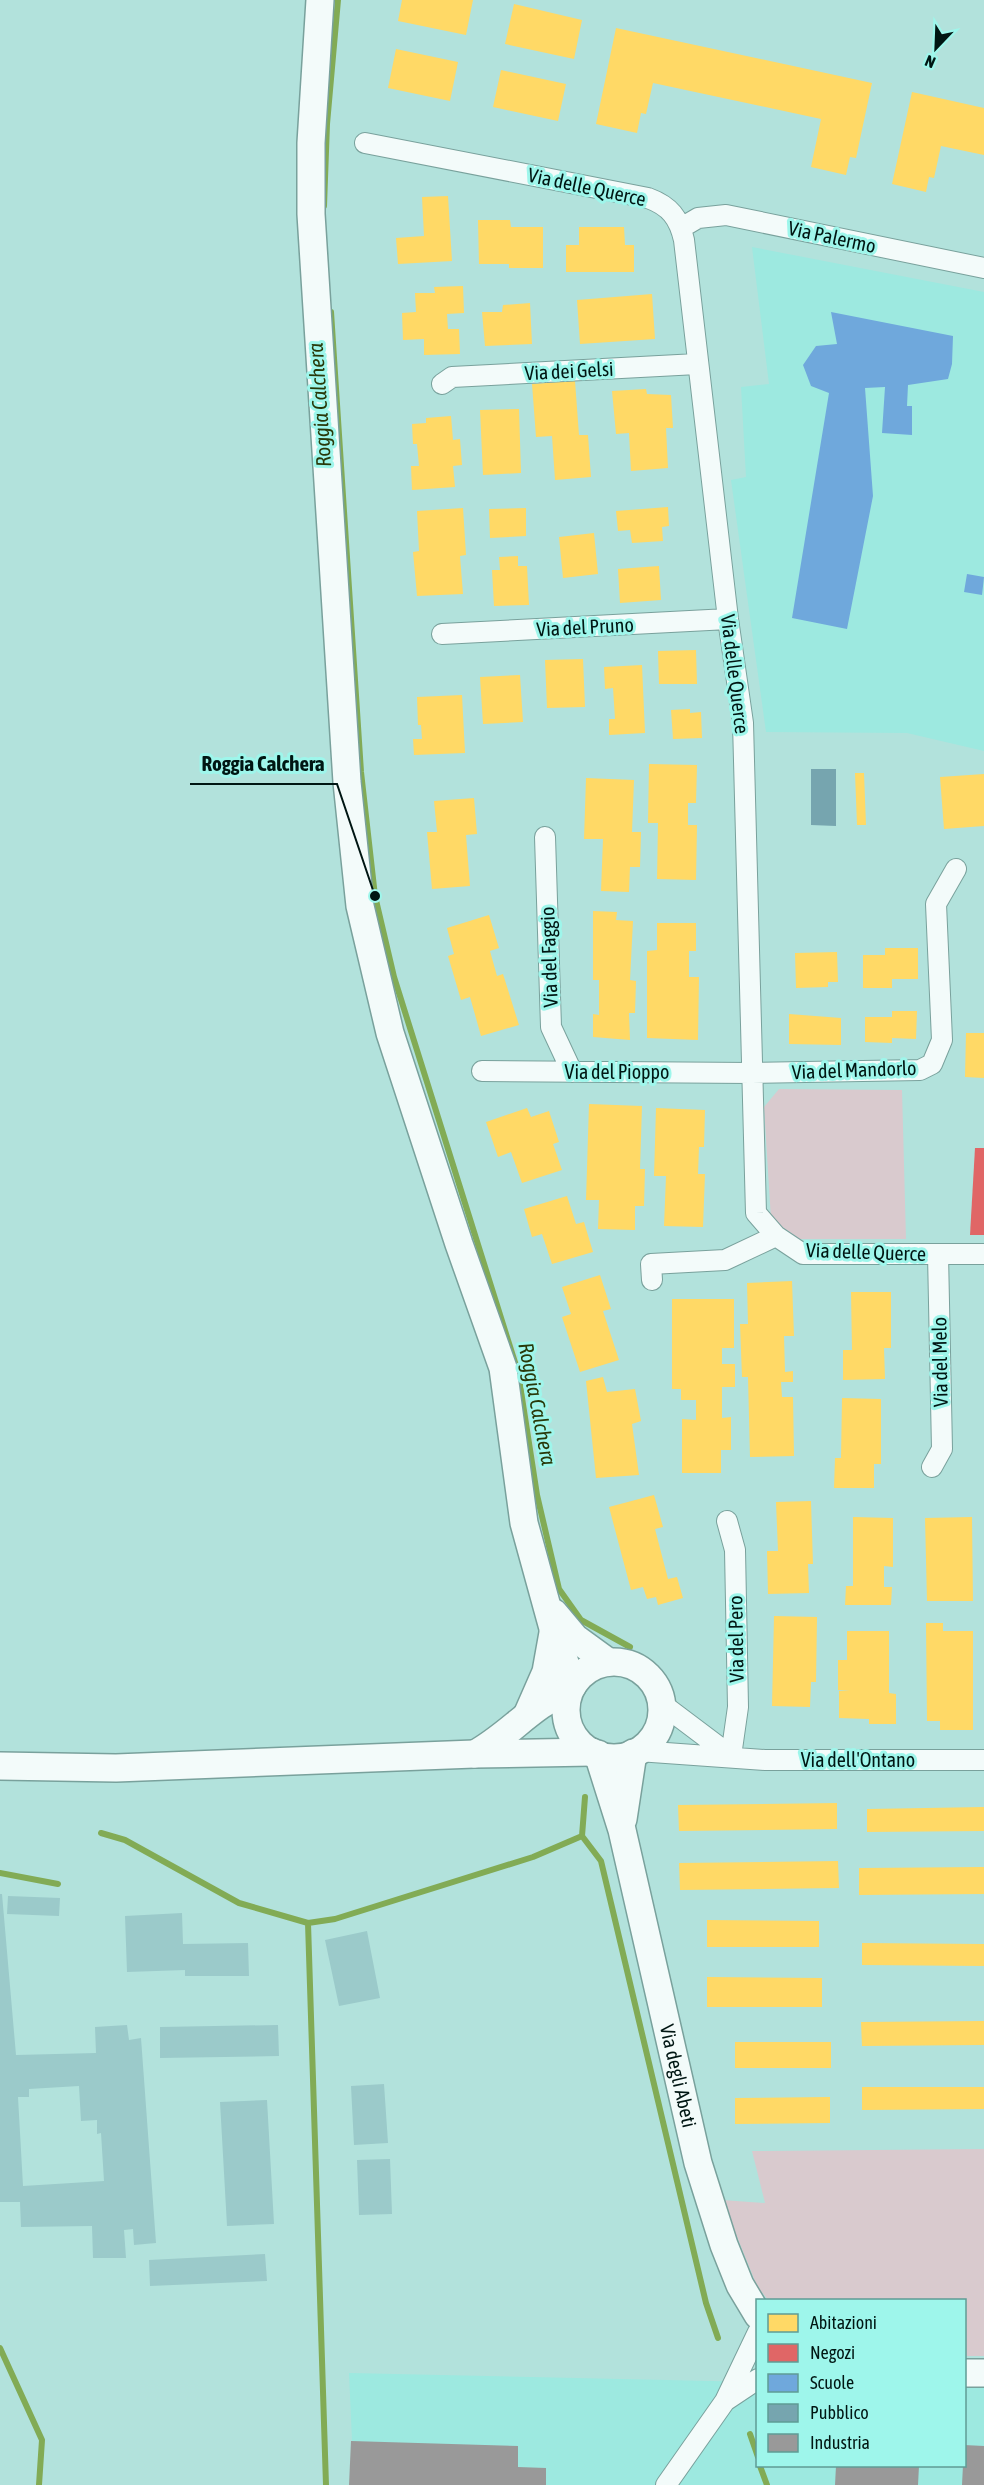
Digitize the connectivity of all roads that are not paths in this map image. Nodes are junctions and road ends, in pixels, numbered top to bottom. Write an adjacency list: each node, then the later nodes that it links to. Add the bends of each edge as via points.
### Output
1 (320, 0): 20 (street, via 311,214 347,782 360,906 390,1033 503,1368 524,1522)
2 (365, 143): 3 (street, Via delle Querce, via 648,198 669,208)
3 (681, 228): 4 (street, Via Palermo, via 698,218 726,215); 5 (street, Via delle Querce)
4 (984, 268)
5 (697, 364): 6 (street, Via dei Gelsi, via 452,377); 7 (street, Via delle Querce)
6 (442, 384)
7 (728, 620): 8 (street, Via del Pruno); 13 (street, Via delle Querce, via 743,723)
8 (442, 634)
9 (545, 837): 12 (street, Via del Faggio, via 551,1027)
10 (956, 869): 13 (street, Via del Mandorlo, via 936,904 942,1040 932,1064 920,1070)
11 (482, 1071): 12 (street, Via del Pioppo)
12 (572, 1072): 13 (street, Via del Pioppo)
13 (752, 1073): 14 (street, Via delle Querce, via 756,1213)
14 (776, 1236): 15 (street, Via delle Querce, via 803,1254); 17 (street, via 725,1260 651,1264)
15 (938, 1254): 16 (street, Via delle Querce); 18 (street, Via del Melo, via 942,1449)
16 (984, 1254)
17 (652, 1280)
18 (932, 1467)
19 (727, 1521): 29 (street, Via del Pero, via 735,1550 738,1707)
20 (546, 1601): 21 (street); 22 (street, via 575,1638)
21 (554, 1632): 23 (street); 25 (street, via 546,1672)
22 (608, 1662): 23 (street, via 579,1676); 24 (street, via 623,1663 643,1672 658,1690)
23 (572, 1687): 25 (street); 27 (street, via 566,1703 571,1732)
24 (662, 1704): 26 (street, via 657,1731 649,1743); 29 (street, Via dell'Ontano)
25 (528, 1713): 28 (street, via 503,1736)
26 (635, 1752): 27 (street, via 623,1757); 29 (street, Via dell'Ontano); 32 (street, Via degli Abeti)
27 (595, 1753): 28 (street); 32 (street, Via degli Abeti)
28 (474, 1754): 31 (street, via 116,1768)
29 (732, 1756): 30 (street, Via dell'Ontano, via 765,1760)
30 (984, 1760)
31 (0, 1766)
32 (622, 1830): 33 (street, Via degli Abeti, via 698,2163 724,2245)
33 (756, 2312)
34 (756, 2336): 38 (street)
35 (966, 2373): 36 (street)
36 (984, 2373)
37 (756, 2380): 38 (street)
38 (725, 2401): 39 (street)
39 (666, 2485)

